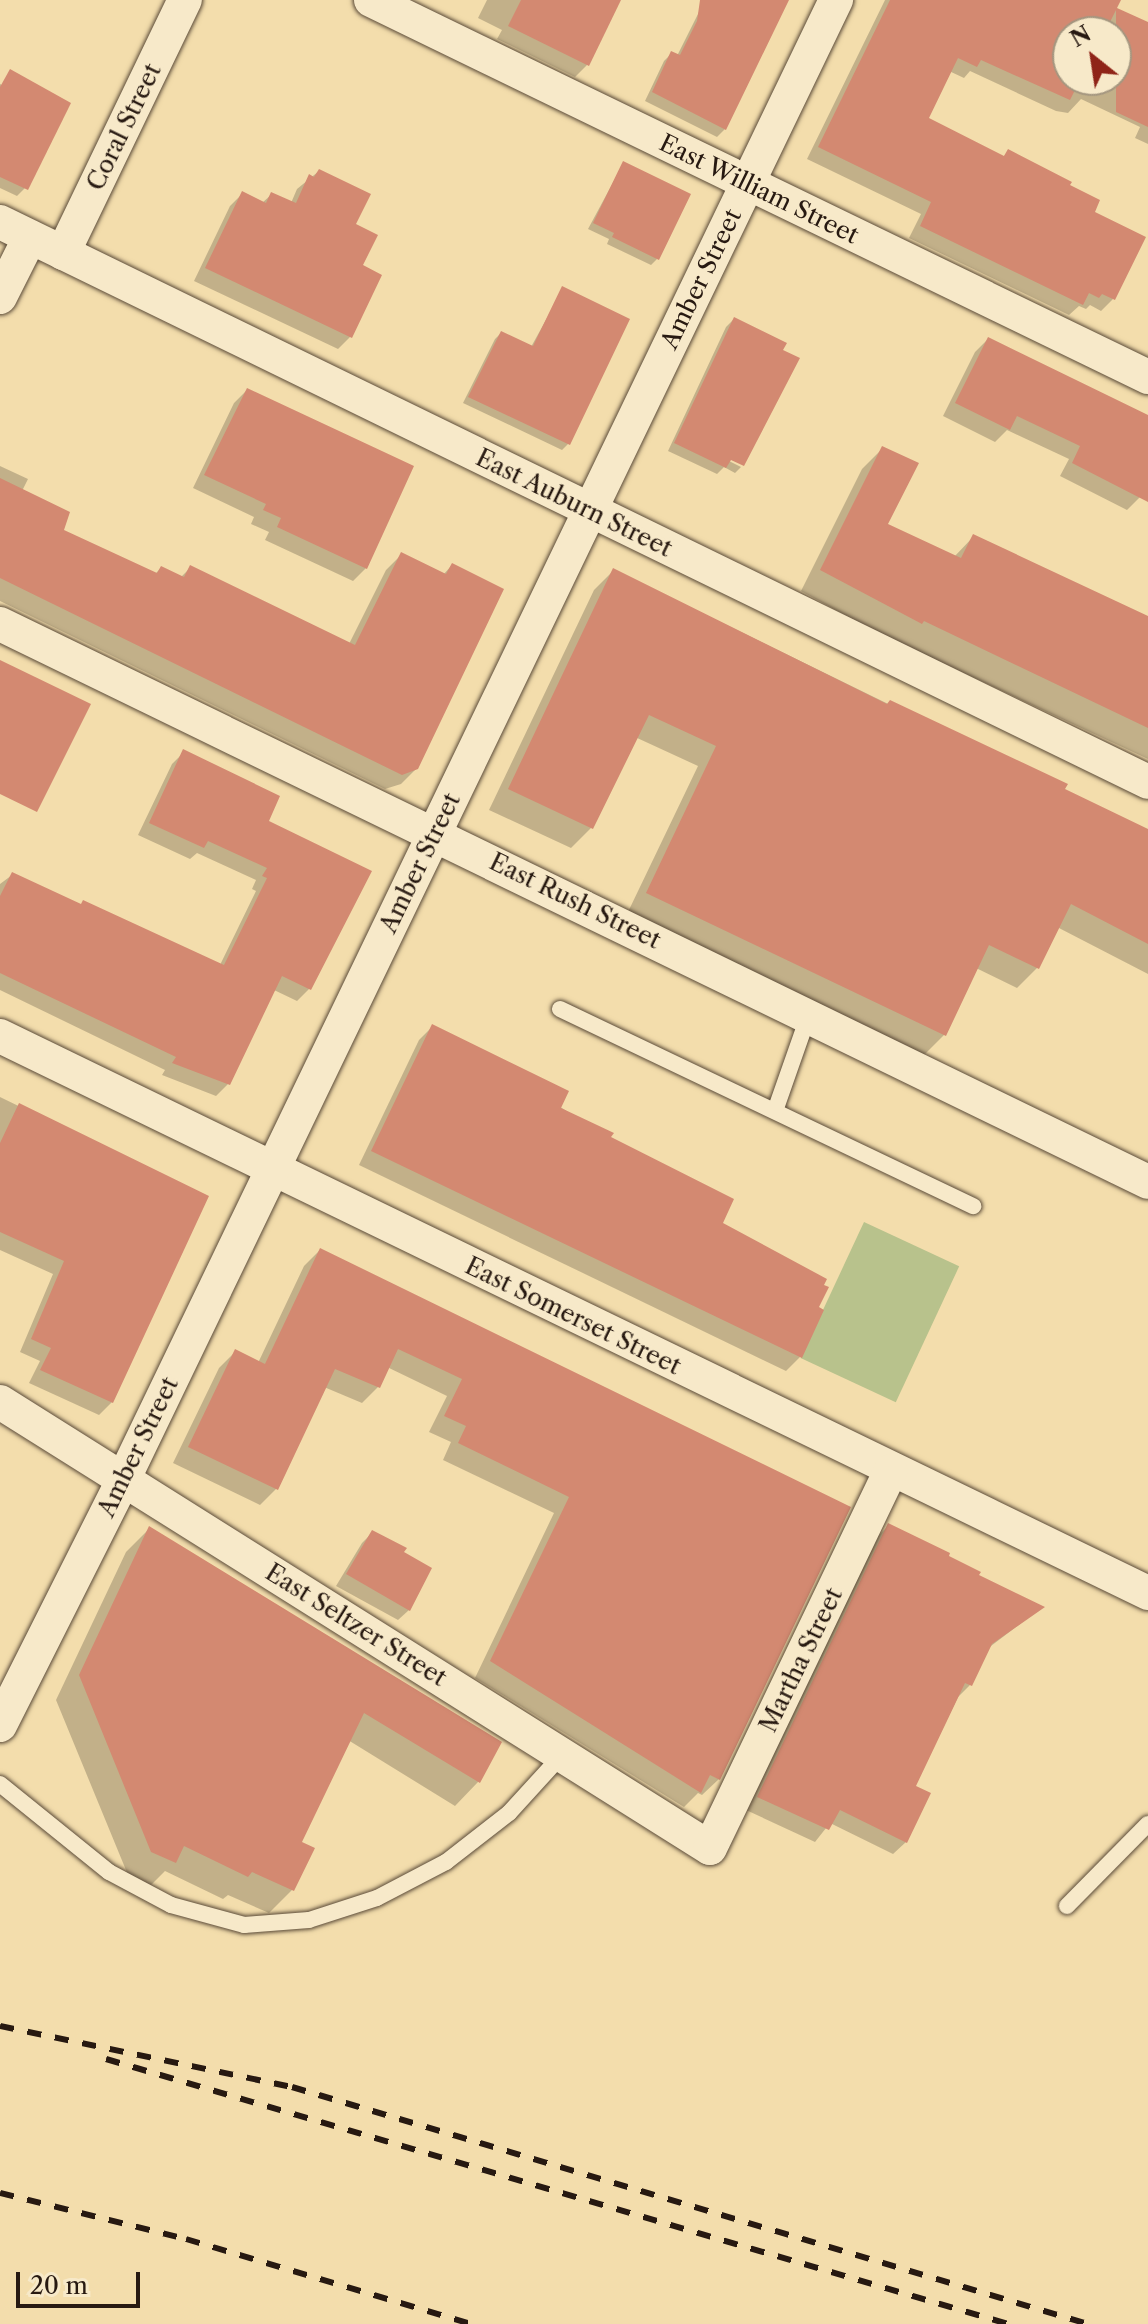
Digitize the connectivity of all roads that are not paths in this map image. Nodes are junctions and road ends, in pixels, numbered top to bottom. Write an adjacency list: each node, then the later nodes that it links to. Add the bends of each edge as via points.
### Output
1 (185, 0): 6 (street, Coral Street)
2 (371, 0): 4 (street, East William Street)
3 (836, 0): 4 (street, Amber Street)
4 (747, 183): 8 (street, East William Street); 9 (street, Amber Street)
5 (15, 230): 6 (street, East Auburn Street); 7 (street)
6 (63, 253): 9 (street, East Auburn Street)
7 (0, 297)
8 (1148, 377)
9 (589, 510): 11 (street, East Auburn Street); 12 (street, Amber Street)
10 (0, 624): 12 (street, East Rush Street)
11 (1148, 782)
12 (436, 833): 14 (street, East Rush Street); 17 (street, Amber Street)
13 (560, 1009): 16 (lane)
14 (808, 1017): 16 (lane); 18 (street, East Rush Street)
15 (0, 1036): 17 (street, East Somerset Street)
16 (775, 1111): 19 (lane)
17 (270, 1168): 21 (street, East Somerset Street); 22 (street, Amber Street)
18 (1148, 1182)
19 (973, 1206)
20 (0, 1402): 22 (street, East Seltzer Street)
21 (891, 1471): 23 (street, East Somerset Street); 28 (street, Martha Street)
22 (124, 1478): 24 (street, Amber Street); 25 (street, East Seltzer Street)
23 (1148, 1593)
24 (0, 1725)
25 (562, 1755): 26 (lane, via 509,1813 446,1862 377,1898 309,1920 244,1925 171,1905 109,1872); 28 (street, East Seltzer Street)
26 (0, 1784)
27 (1148, 1824): 29 (lane)
28 (710, 1848)
29 (1067, 1906)

